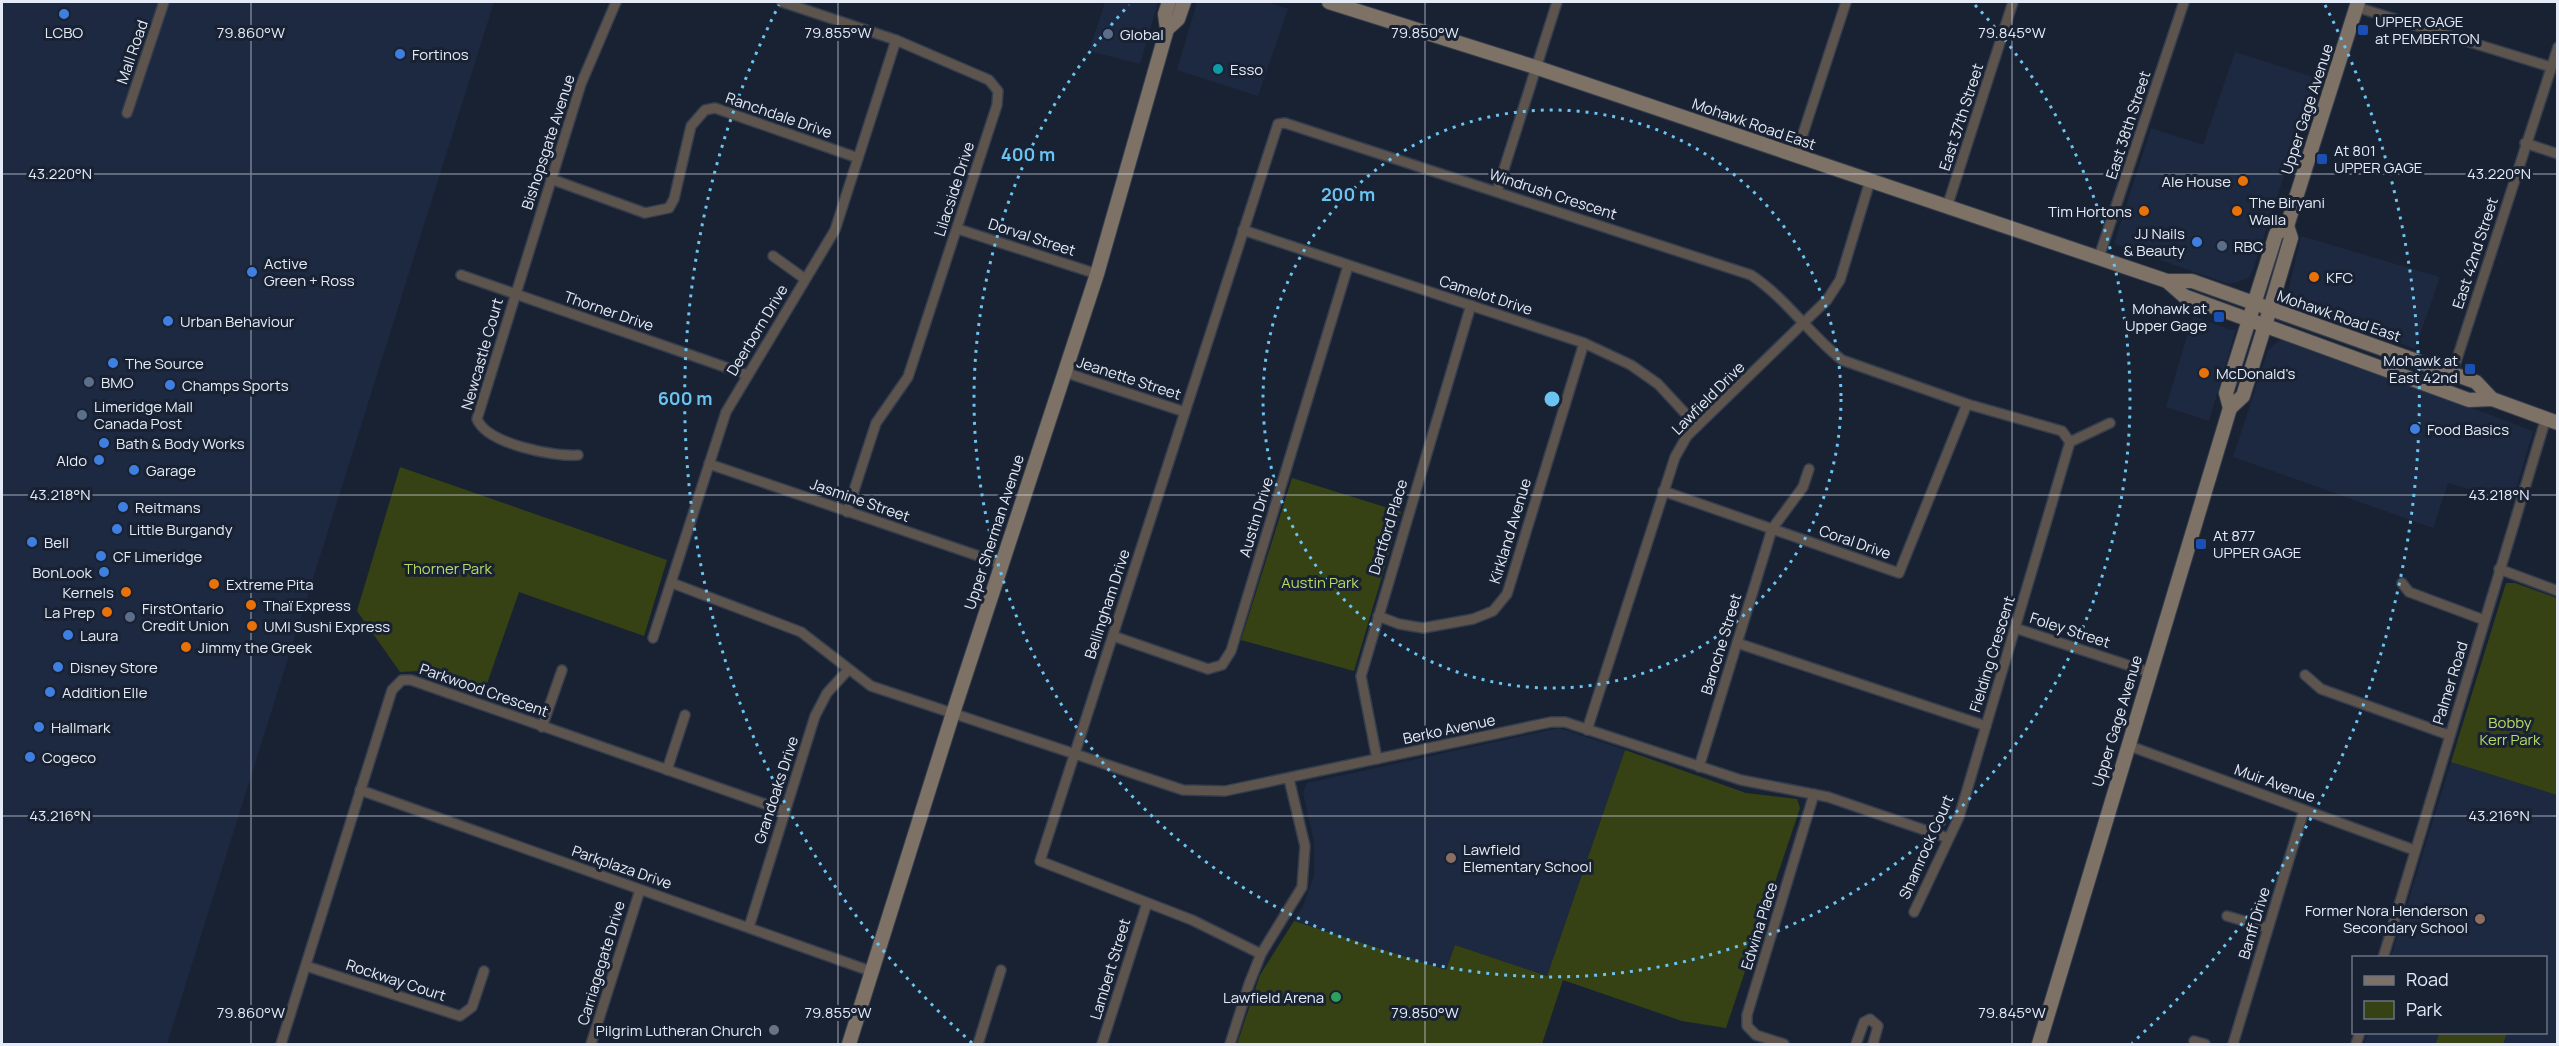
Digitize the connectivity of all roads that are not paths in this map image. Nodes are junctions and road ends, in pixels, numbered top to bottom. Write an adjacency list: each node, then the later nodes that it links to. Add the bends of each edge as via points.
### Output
1 (165, 2): 17 (street, Mall Road)
2 (616, 2): 23 (street, Bishopsgate Avenue, via 581,84)
3 (782, 2): 13 (street, Lilacside Drive)
4 (1169, 2): 12 (main road, Upper Sherman Avenue, via 1165,14)
5 (1184, 2): 12 (main road, Upper Sherman Avenue, via 1178,19)
6 (1329, 2): 15 (main road, Mohawk Road East)
7 (1557, 2): 15 (street)
8 (1845, 2): 21 (street)
9 (2013, 2): 26 (street, East 37th Street)
10 (2184, 2): 31 (street, East 38th Street)
11 (2357, 4): 16 (street); 27 (main road, Upper Gage Avenue)
12 (1167, 28): 33 (main road, Upper Sherman Avenue)
13 (896, 40): 22 (street, Deerborn Drive); 28 (street, Lilacside Drive, via 989,80 998,91)
14 (2558, 47): 16 (street, East 42nd Street)
15 (1535, 67): 21 (main road, Mohawk Road East); 25 (street)
16 (2551, 67): 19 (street, East 42nd Street)
17 (127, 113)
18 (1276, 127): 25 (street, Windrush Crescent, via 1285,123); 29 (street, Bellingham Drive)
19 (2525, 143): 20 (street); 46 (street, East 42nd Street)
20 (2558, 154)
21 (1796, 155): 24 (main road, Mohawk Road East)
22 (858, 158): 23 (street, Ranchdale Drive, via 715,108 705,110 690,126 669,208 645,213); 35 (street, Deerborn Drive, via 835,230)
23 (551, 179): 37 (street, Bishopsgate Avenue)
24 (1870, 181): 26 (main road, Mohawk Road East); 42 (street, Lawfield Drive, via 1840,280)
25 (1497, 191): 42 (street, Windrush Crescent, via 1751,275 1771,288)
26 (1947, 207): 31 (main road, Mohawk Road East)
27 (2287, 226): 38 (main road, Upper Gage Avenue, via 2276,234); 40 (main road, Upper Gage Avenue, via 2291,238)
28 (958, 229): 33 (street, Dorval Street); 61 (street, Lilacside Drive, via 908,377 876,423)
29 (1243, 230): 32 (street, Camelot Drive); 52 (street, Bellingham Drive)
30 (773, 256): 35 (street)
31 (2099, 257): 36 (main road, Mohawk Road East)
32 (1348, 266): 39 (street, Camelot Drive); 71 (street, Austin Drive, via 1231,651 1222,665 1208,669)
33 (1097, 274): 45 (main road, Upper Sherman Avenue)
34 (460, 275): 37 (street, Thorner Drive)
35 (806, 279): 47 (street, Deerborn Drive)
36 (2167, 281): 38 (main road, Mohawk Road East, via 2192,281); 41 (main road, Mohawk Road East, via 2184,296)
37 (515, 294): 47 (street, Thorner Drive); 57 (street, Newcastle Court, via 479,409 480,427 543,454)
38 (2254, 303): 40 (main road, Mohawk Road East); 41 (main road, Upper Gage Avenue)
39 (1471, 305): 44 (street, Camelot Drive); 68 (street, Dartford Place)
40 (2270, 309): 43 (main road, Upper Gage Avenue); 46 (main road, Mohawk Road East)
41 (2249, 318): 43 (main road, Mohawk Road East); 51 (main road, Upper Gage Avenue, via 2226,393)
42 (1804, 324): 50 (street, via 1842,360); 55 (street, Lawfield Drive)
43 (2265, 325): 48 (main road, Mohawk Road East); 51 (main road, Upper Gage Avenue, via 2243,396)
44 (1584, 343): 55 (street, Camelot Drive, via 1658,384); 68 (street, Kirkland Avenue, via 1507,594 1493,611 1473,619 1423,628)
45 (1064, 372): 52 (street, Jeanette Street); 63 (main road, Upper Sherman Avenue)
46 (2452, 374): 48 (street); 49 (main road, Mohawk Road East, via 2476,382)
47 (748, 375): 58 (street, Deerborn Drive, via 726,412)
48 (2426, 384): 49 (main road, Mohawk Road East, via 2469,400)
49 (2492, 399): 53 (main road, Mohawk Road East)
50 (1967, 404): 56 (street, via 2062,431); 62 (street, Coral Drive, via 1899,573)
51 (2230, 408): 76 (main road, Upper Gage Avenue)
52 (1185, 412): 71 (street, Bellingham Drive)
53 (2552, 421): 64 (street, Palmer Road)
54 (2110, 423): 56 (street)
55 (1697, 426): 60 (street, Lawfield Drive, via 1675,456)
56 (2070, 442): 70 (street, Fielding Crescent)
57 (578, 455)
58 (709, 464): 61 (street, Jasmine Street); 65 (street, Deerborn Drive)
59 (1809, 469): 62 (street, Baroche Street, via 1803,487)
60 (1663, 491): 62 (street, Coral Drive); 82 (street, Lawfield Drive)
61 (847, 512): 63 (street, Jasmine Street)
62 (1772, 529): 73 (street, Baroche Street)
63 (1002, 564): 78 (main road, Upper Sherman Avenue)
64 (2499, 569): 67 (street); 69 (street, Palmer Road)
65 (672, 583): 72 (street, Deerborn Drive); 75 (street, Berko Avenue, via 784,623)
66 (2402, 583): 69 (street, via 2409,592)
67 (2558, 591)
68 (1378, 616): 86 (street, Dartford Place, via 1361,676)
69 (2484, 620): 83 (street, Palmer Road)
70 (2015, 628): 76 (street, Foley Street); 81 (street, Fielding Crescent)
71 (1113, 636): 85 (street, Bellingham Drive)
72 (653, 638)
73 (1737, 643): 81 (street, Fielding Crescent); 87 (street, Baroche Street)
74 (562, 670): 80 (street)
75 (848, 670): 78 (street, Berko Avenue, via 871,686); 93 (street, Grandoaks Drive, via 827,693 815,716)
76 (2149, 672): 84 (main road, Upper Gage Avenue)
77 (2305, 675): 83 (street, via 2320,689)
78 (952, 713): 85 (street, Berko Avenue); 107 (main road, Upper Sherman Avenue)
79 (685, 716): 88 (street)
80 (542, 726): 88 (street, Parkwood Crescent); 90 (street, Parkwood Crescent, via 402,680 392,690)
81 (1986, 726): 94 (street, Shamrock Court, via 1959,817)
82 (1587, 730): 86 (street, Berko Avenue, via 1565,722 1551,722); 87 (street, Berko Avenue)
83 (2450, 735): 95 (street, Palmer Road)
84 (2127, 745): 92 (street, Muir Avenue); 118 (main road, Upper Gage Avenue)
85 (1075, 756): 89 (street, Berko Avenue, via 1183,790 1225,790); 97 (street, Bellingham Drive, via 1040,861)
86 (1377, 759): 89 (street, Berko Avenue)
87 (1699, 767): 91 (street, Berko Avenue, via 1748,782)
88 (667, 770): 93 (street, Parkwood Crescent)
89 (1289, 779): 102 (street, via 1305,846 1302,886)
90 (360, 790): 96 (street, Parkplaza Drive); 104 (street, Parkwood Crescent)
91 (1814, 794): 94 (street, Berko Avenue); 115 (street, Edwina Place, via 1747,1015 1747,1026 1756,1035)
92 (2304, 810): 95 (street, Muir Avenue); 101 (street, Banff Drive)
93 (785, 811): 100 (street, Grandoaks Drive)
94 (1948, 838): 98 (street, Shamrock Court)
95 (2414, 850): 103 (street, Palmer Road)
96 (640, 890): 100 (street, Parkplaza Drive); 110 (street, Carriagegate Drive)
97 (1146, 903): 102 (street, Bellingham Drive, via 1192,920); 113 (street, Lambert Street)
98 (1914, 912)
99 (2228, 916): 101 (street)
100 (749, 927): 107 (street, Parkplaza Drive)
101 (2268, 928): 120 (street, Banff Drive)
102 (1261, 954): 114 (street)
103 (2383, 956)
104 (306, 966): 106 (street, Rockway Court, via 460,1016 472,1007); 109 (street, Parkwood Crescent)
105 (1001, 970): 112 (street)
106 (484, 971)
107 (873, 972): 111 (main road, Upper Sherman Avenue)
108 (2194, 1041): 119 (street)
109 (281, 1044)
110 (591, 1044)
111 (849, 1044)
112 (978, 1044)
113 (1102, 1044)
114 (1230, 1044)
115 (1784, 1044)
116 (1856, 1044): 117 (street, via 1865,1021 1871,1019 1878,1026)
117 (1872, 1044)
118 (2039, 1044)
119 (2205, 1044)
120 (2233, 1044)

